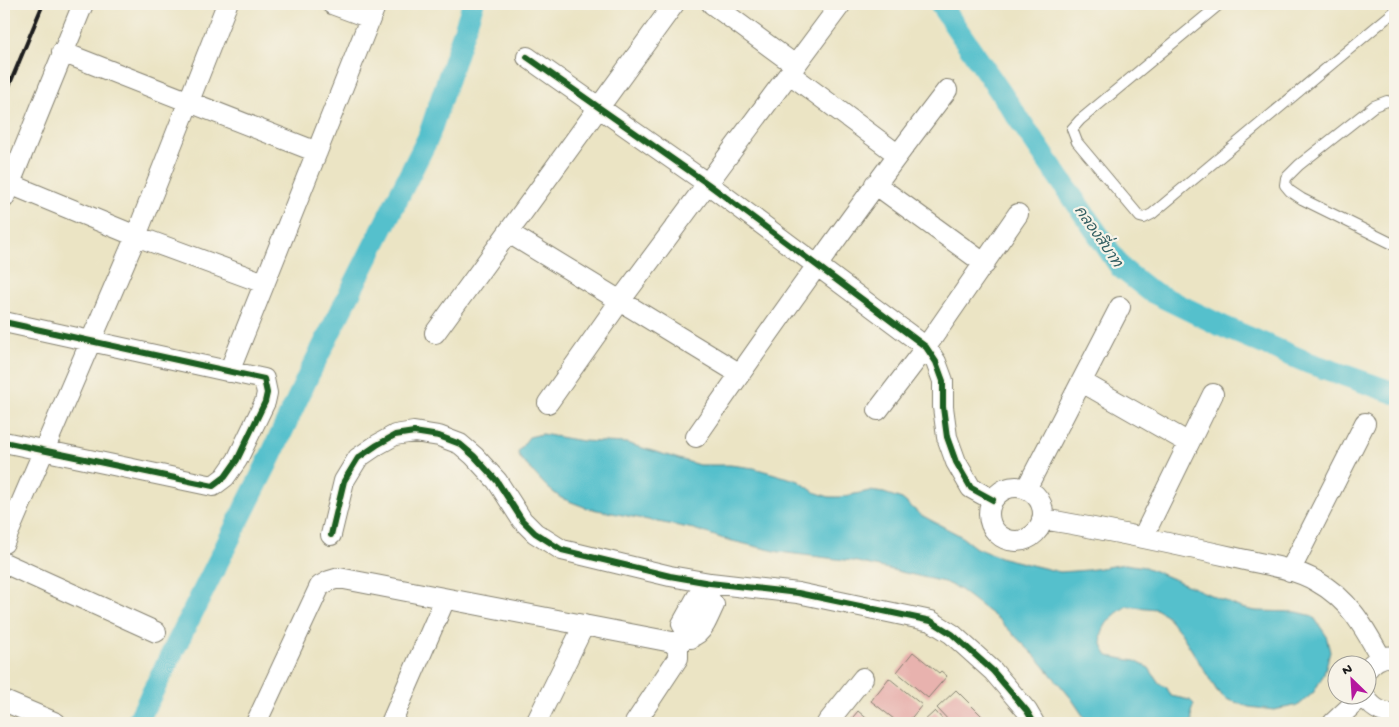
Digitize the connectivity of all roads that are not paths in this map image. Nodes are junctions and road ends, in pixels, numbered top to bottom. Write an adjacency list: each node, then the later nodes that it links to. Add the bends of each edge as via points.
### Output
1 (83, 4): 10 (street)
2 (227, 4): 14 (street)
3 (332, 4): 8 (street)
4 (674, 4): 16 (street)
5 (712, 4): 12 (street)
6 (841, 4): 12 (street)
7 (1220, 4): 9 (lane, via 1072,129 1077,142 1140,217 1152,214)
8 (373, 11): 17 (street)
9 (1395, 11)
10 (62, 52): 14 (street); 21 (street)
11 (527, 57): 16 (street)
12 (792, 69): 18 (street); 19 (street)
13 (948, 90): 18 (street)
14 (188, 101): 17 (street); 24 (street)
15 (1395, 103): 25 (lane, via 1387,101 1374,106 1299,165 1286,178 1285,185 1302,200)
16 (599, 107): 19 (street); 23 (street)
17 (317, 152): 28 (street)
18 (897, 154): 20 (street)
19 (708, 184): 26 (street); 29 (street)
20 (875, 184): 26 (street); 27 (street)
21 (7, 191): 24 (street)
22 (1018, 214): 27 (street)
23 (509, 232): 29 (street); 32 (street)
24 (136, 236): 28 (street); 33 (street)
25 (1395, 245)
26 (817, 264): 34 (street); 36 (street)
27 (984, 264): 34 (street)
28 (264, 283): 35 (street)
29 (620, 301): 36 (street); 39 (street)
30 (1120, 307): 37 (street)
31 (4, 322): 33 (street)
32 (435, 333)
33 (91, 341): 35 (street); 45 (street)
34 (926, 346): 40 (street); 47 (street, via 943,382 943,407 956,462 971,488)
35 (229, 372): 45 (street, via 264,379 267,393 237,460 225,477 213,486)
36 (740, 374): 42 (street)
37 (1082, 382): 44 (street); 46 (street)
38 (1213, 394): 44 (street)
39 (548, 403)
40 (878, 410)
41 (1365, 424): 53 (street)
42 (696, 437)
43 (4, 442): 45 (street)
44 (1189, 443): 50 (street)
45 (43, 451): 51 (street)
46 (1026, 489): 47 (street, via 1007,489); 48 (street, via 1040,501)
47 (993, 500): 48 (street, via 990,521 997,534 1008,540 1017,541 1031,536)
48 (1042, 519): 50 (street)
49 (332, 535): 54 (street, via 344,481 358,458 395,435 414,432 460,444 497,481 522,520 535,533 562,550)
50 (1143, 537): 53 (street)
51 (4, 542)
52 (4, 563): 57 (street)
53 (1290, 571): 59 (street, via 1316,580 1337,595 1359,619)
54 (708, 588): 58 (street, via 714,605 702,631); 71 (street, via 798,593 931,621 952,634 992,672 1028,711)
55 (445, 598): 56 (street); 66 (street, via 339,578 320,586); 67 (street)
56 (584, 625): 58 (street); 68 (street)
57 (156, 632)
58 (682, 640): 69 (street, via 678,658)
59 (1381, 662)
60 (863, 678): 70 (street)
61 (4, 701): 65 (street)
62 (1354, 704): 72 (street)
63 (1370, 704): 64 (street)
64 (1382, 716)
65 (56, 723)
66 (256, 723)
67 (391, 723)
68 (536, 723)
69 (636, 723)
70 (827, 723)
71 (1034, 723)
72 (1334, 723)

